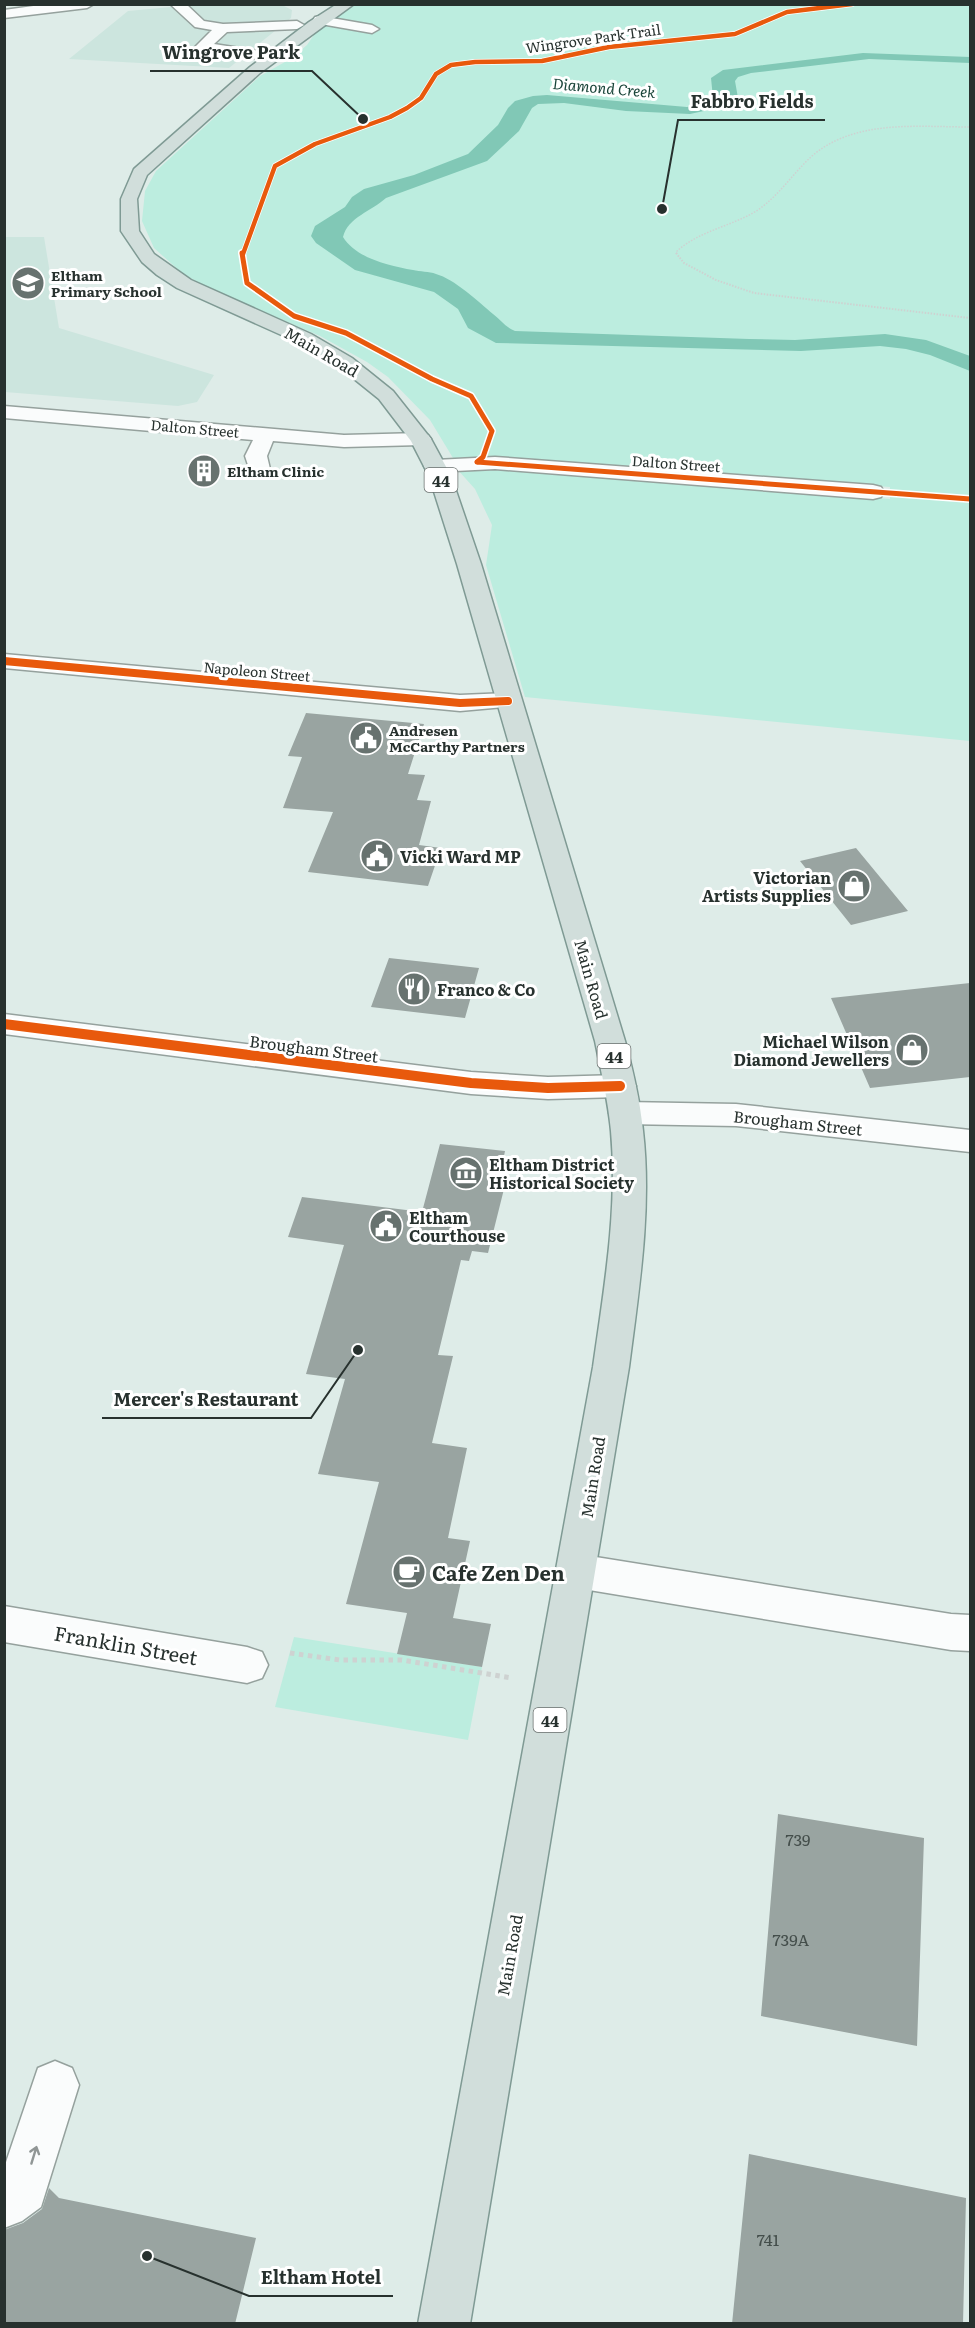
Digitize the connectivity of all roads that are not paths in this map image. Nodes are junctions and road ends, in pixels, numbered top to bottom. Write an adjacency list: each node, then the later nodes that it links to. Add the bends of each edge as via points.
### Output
1 (87, 4): 5 (street)
2 (177, 4): 7 (street, via 200,24)
3 (347, 4): 4 (main road, Main Road)
4 (318, 10): 6 (main road, Main Road / 44); 8 (street); 9 (main road, Main Road)
5 (4, 14)
6 (297, 24): 7 (street); 9 (main road, Main Road / 44)
7 (223, 28): 9 (street, via 202,47)
8 (372, 29)
9 (265, 61): 12 (main road, Main Road / 44, via 140,173 129,199 130,231 148,258 184,284 304,338 345,362 386,395)
10 (4, 412): 11 (street, Dalton Street)
11 (266, 434): 12 (street, Dalton Street, via 372,442); 14 (street, via 256,456)
12 (421, 439): 13 (main road, Main Road / 44)
13 (435, 466): 15 (street, Dalton Street, via 495,463); 17 (main road, Main Road / 44, via 469,564)
14 (259, 469)
15 (873, 492)
16 (4, 661): 17 (street, Napoleon Street, via 460,703)
17 (508, 701): 19 (main road, Main Road / 44, via 610,1041)
18 (4, 1024): 19 (street, Brougham Street)
19 (622, 1099): 20 (street, Brougham Street); 21 (main road, Main Road / 44, via 628,1145 627,1217 617,1315)
20 (970, 1141)
21 (577, 1570): 23 (street); 27 (main road, Main Road / 44)
22 (4, 1624): 24 (street, Franklin Street)
23 (970, 1633)
24 (247, 1665)
25 (55, 2085): 26 (street, one-way to 25, via 23,2189)
26 (4, 2203)
27 (444, 2324)

